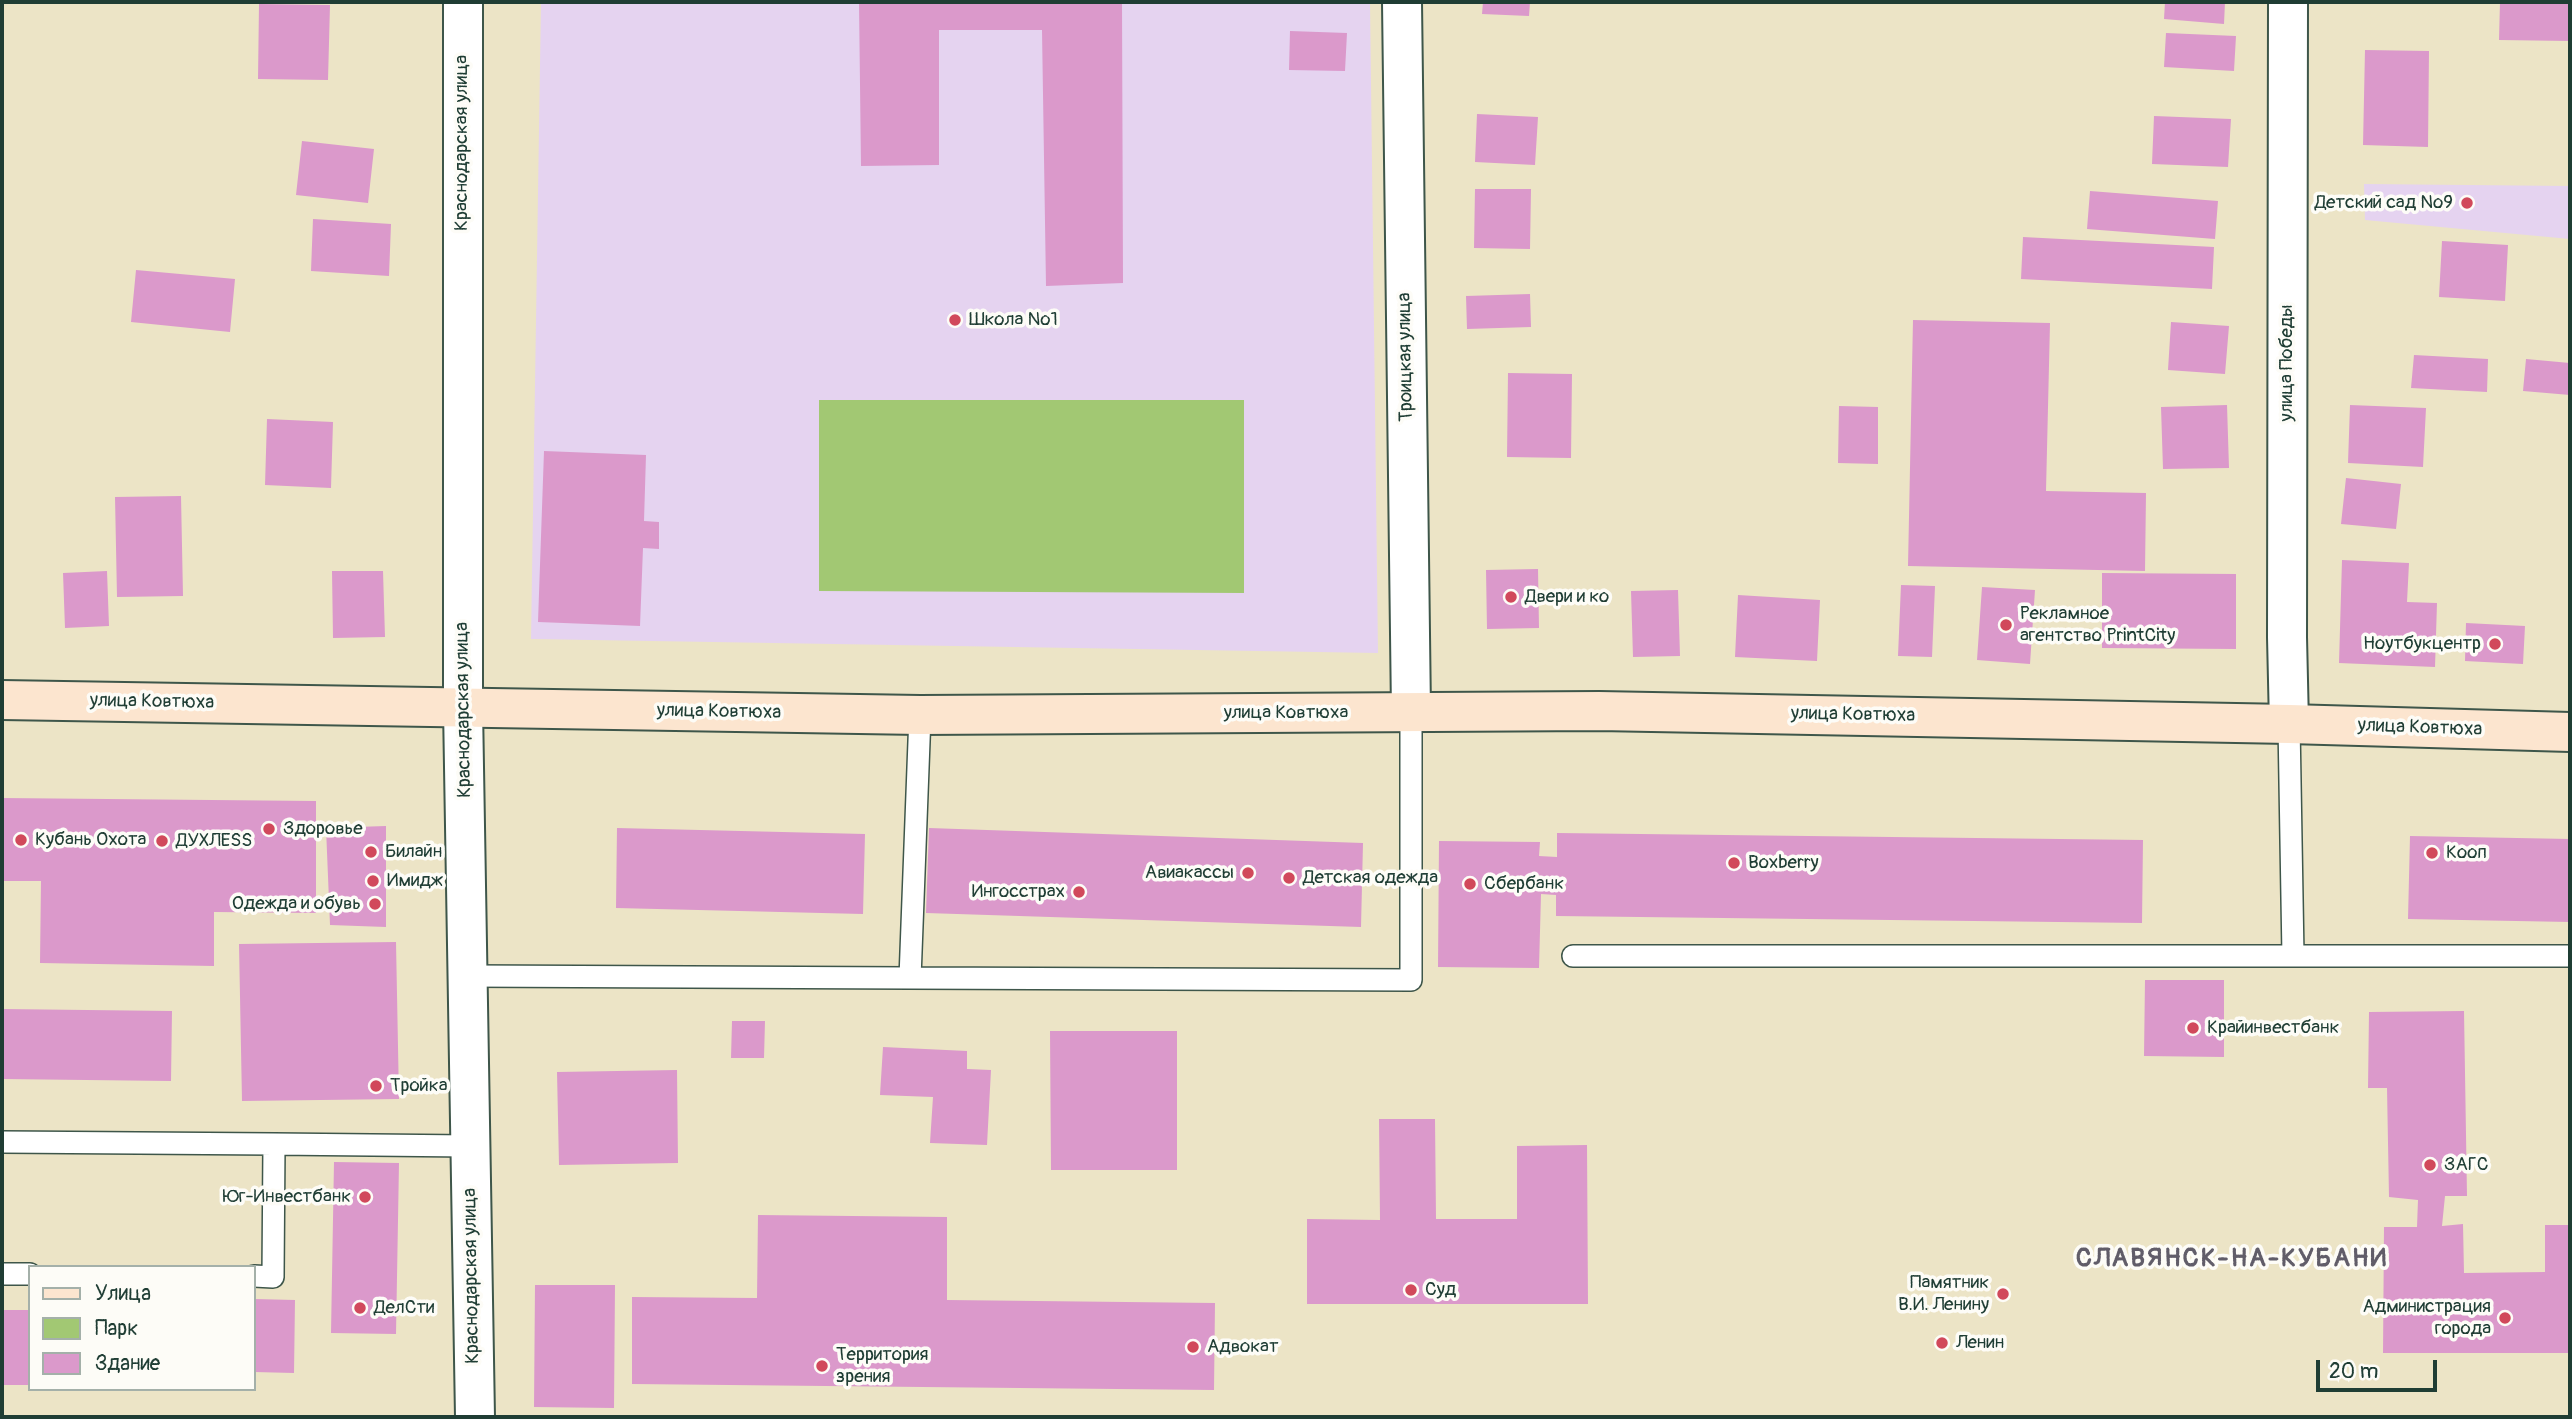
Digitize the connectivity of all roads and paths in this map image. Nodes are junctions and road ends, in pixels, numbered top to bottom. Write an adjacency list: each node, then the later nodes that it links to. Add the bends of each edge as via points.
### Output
1 (463, 2): 5 (street, Краснодарская улица)
2 (1402, 2): 6 (street, Троицкая улица)
3 (2288, 2): 8 (street, улица Победы)
4 (2, 700): 5 (main road, улица Ковтюха)
5 (463, 708): 7 (main road, улица Ковтюха); 13 (street, Краснодарская улица)
6 (1411, 712): 7 (main road, улица Ковтюха); 8 (main road, улица Ковтюха, via 1599,710); 14 (lane, via 1411,980)
7 (920, 715): 14 (lane)
8 (2289, 724): 9 (main road, улица Ковтюха); 11 (lane)
9 (2570, 732)
10 (1573, 956): 11 (lane)
11 (2293, 956): 12 (lane)
12 (2570, 956)
13 (467, 976): 14 (lane); 17 (street, Краснодарская улица)
14 (910, 978)
15 (2, 1142): 16 (lane)
16 (274, 1144): 17 (lane); 20 (lane, via 273,1277)
17 (470, 1146): 21 (street, Краснодарская улица)
18 (2, 1274): 19 (lane)
19 (28, 1274)
20 (256, 1276)
21 (475, 1417)

